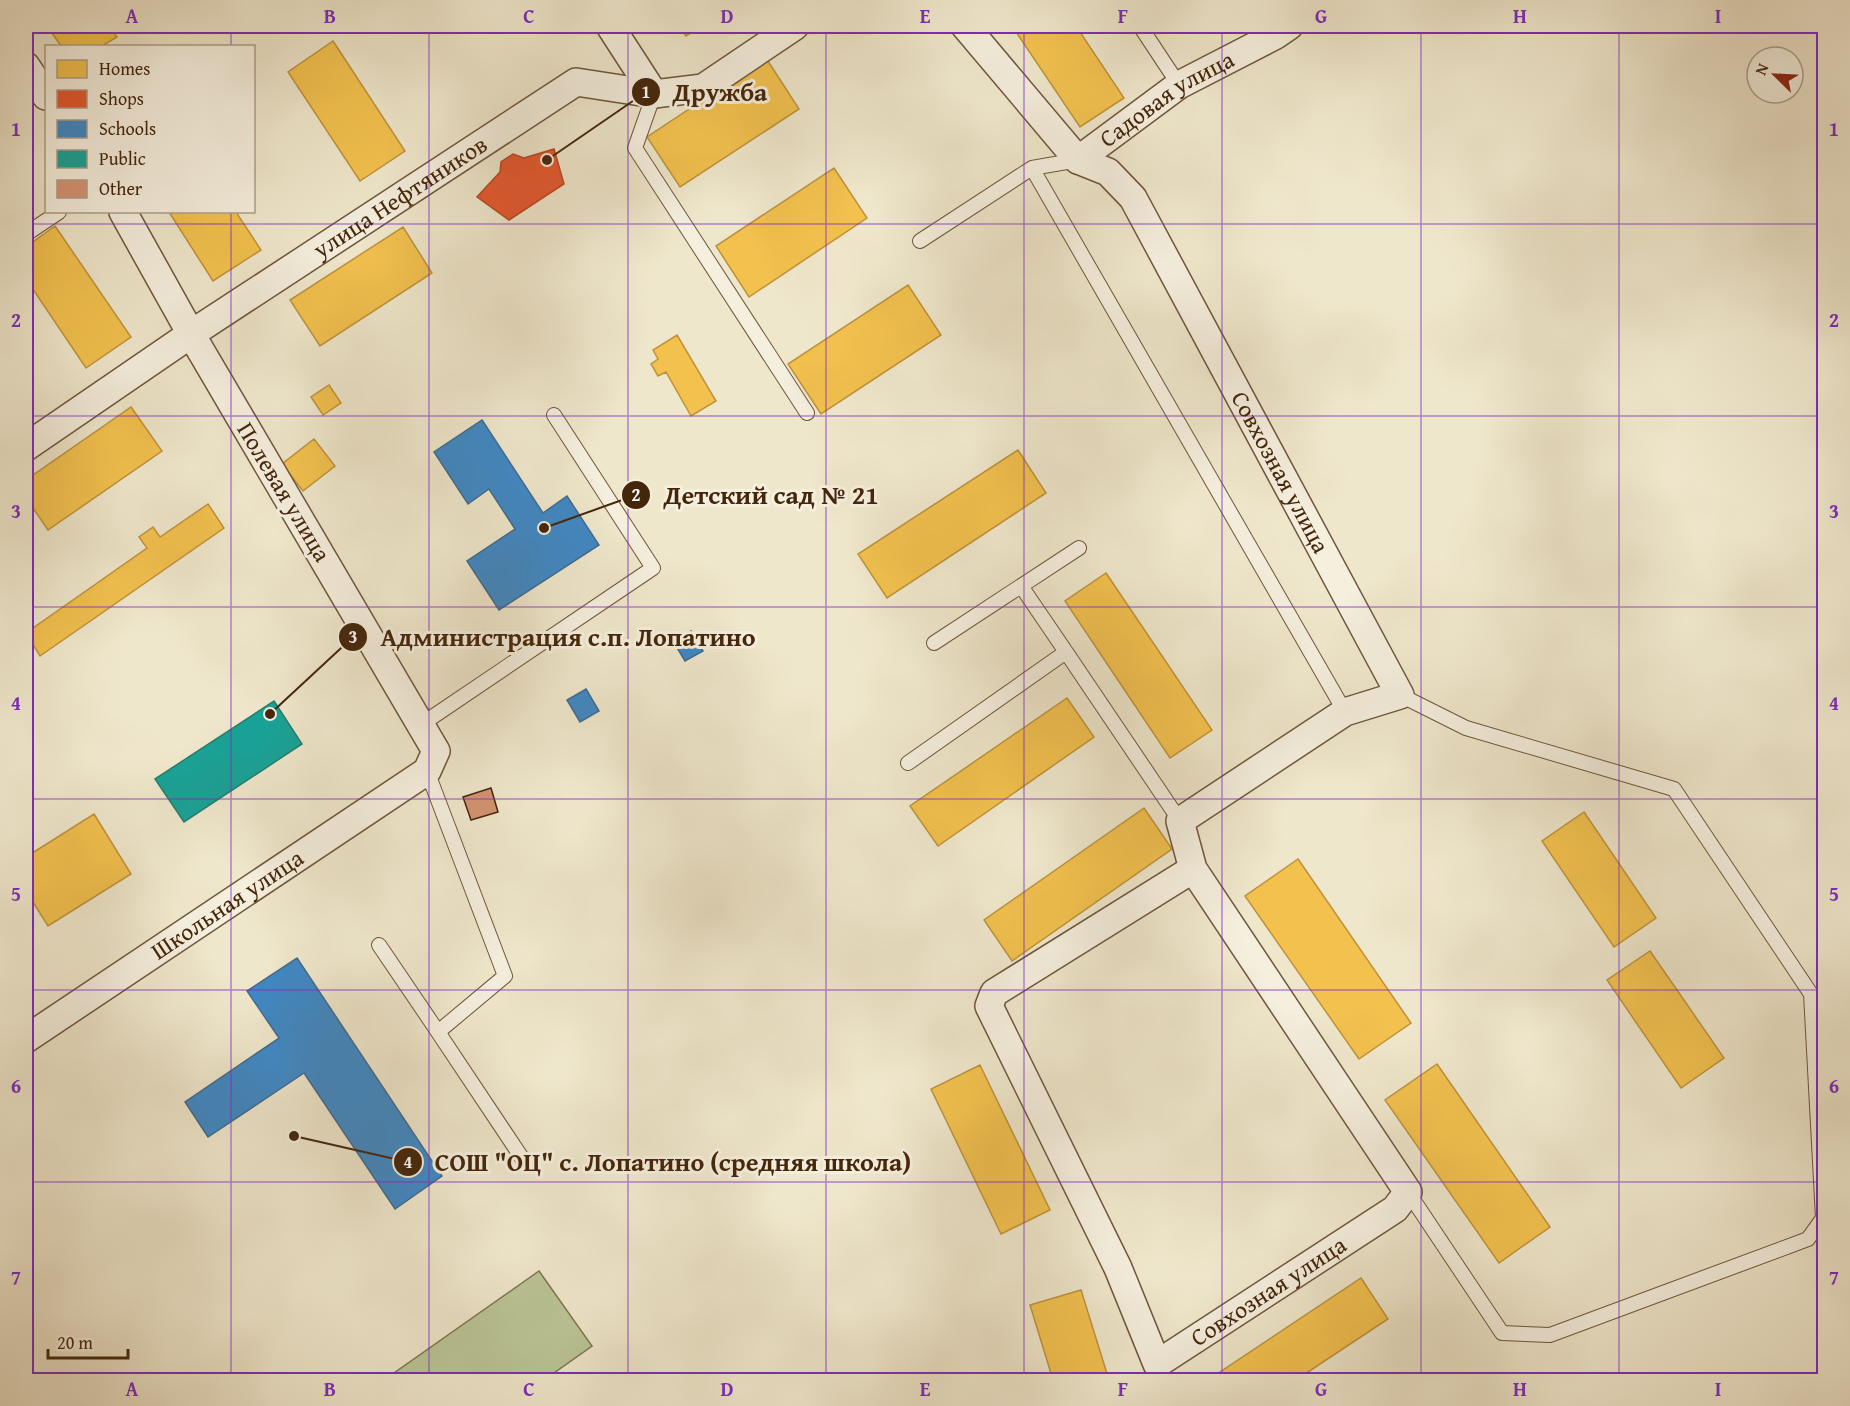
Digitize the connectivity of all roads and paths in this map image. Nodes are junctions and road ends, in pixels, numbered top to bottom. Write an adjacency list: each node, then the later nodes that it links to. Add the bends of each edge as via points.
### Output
1 (610, 26): 9 (street)
2 (795, 26): 9 (street, улица Нефтяников, via 703,88)
3 (964, 26): 10 (street, Совхозная улица)
4 (1140, 26): 7 (lane)
5 (1289, 26): 7 (street, Садовая улица)
6 (26, 66): 8 (street)
7 (1179, 85): 10 (street, Садовая улица)
8 (45, 94)
9 (654, 94): 16 (street, улица Нефтяников, via 576,82); 17 (lane, via 635,148)
10 (1078, 160): 11 (lane); 24 (street, Совхозная улица, via 1108,172 1133,198)
11 (1032, 168): 15 (lane); 25 (lane)
12 (58, 213): 14 (lane)
13 (124, 213): 16 (street, Полевая улица)
14 (26, 234)
15 (920, 241)
16 (191, 334): 19 (street, улица Нефтяников); 26 (street, Полевая улица)
17 (807, 413)
18 (554, 415): 26 (lane, via 653,568)
19 (26, 447)
20 (1079, 548): 21 (lane)
21 (1021, 586): 22 (lane); 23 (lane)
22 (933, 643)
23 (1066, 652): 27 (lane); 29 (lane)
24 (1400, 695): 25 (street); 35 (lane, via 1466,728 1674,789 1811,994 1823,1218 1808,1239 1550,1335 1502,1333)
25 (1345, 712): 29 (street)
26 (422, 724): 28 (street, Полевая улица, via 436,751)
27 (908, 763)
28 (427, 771): 32 (lane, via 505,976); 33 (street, Школьная улица)
29 (1180, 821): 30 (street)
30 (1193, 869): 35 (street); 35 (street, Совхозная улица, via 994,993 989,1006 1118,1268 1157,1364 1395,1209)
31 (379, 945): 32 (lane)
32 (438, 1032): 34 (lane)
33 (26, 1039)
34 (524, 1161)
35 (1408, 1192)

